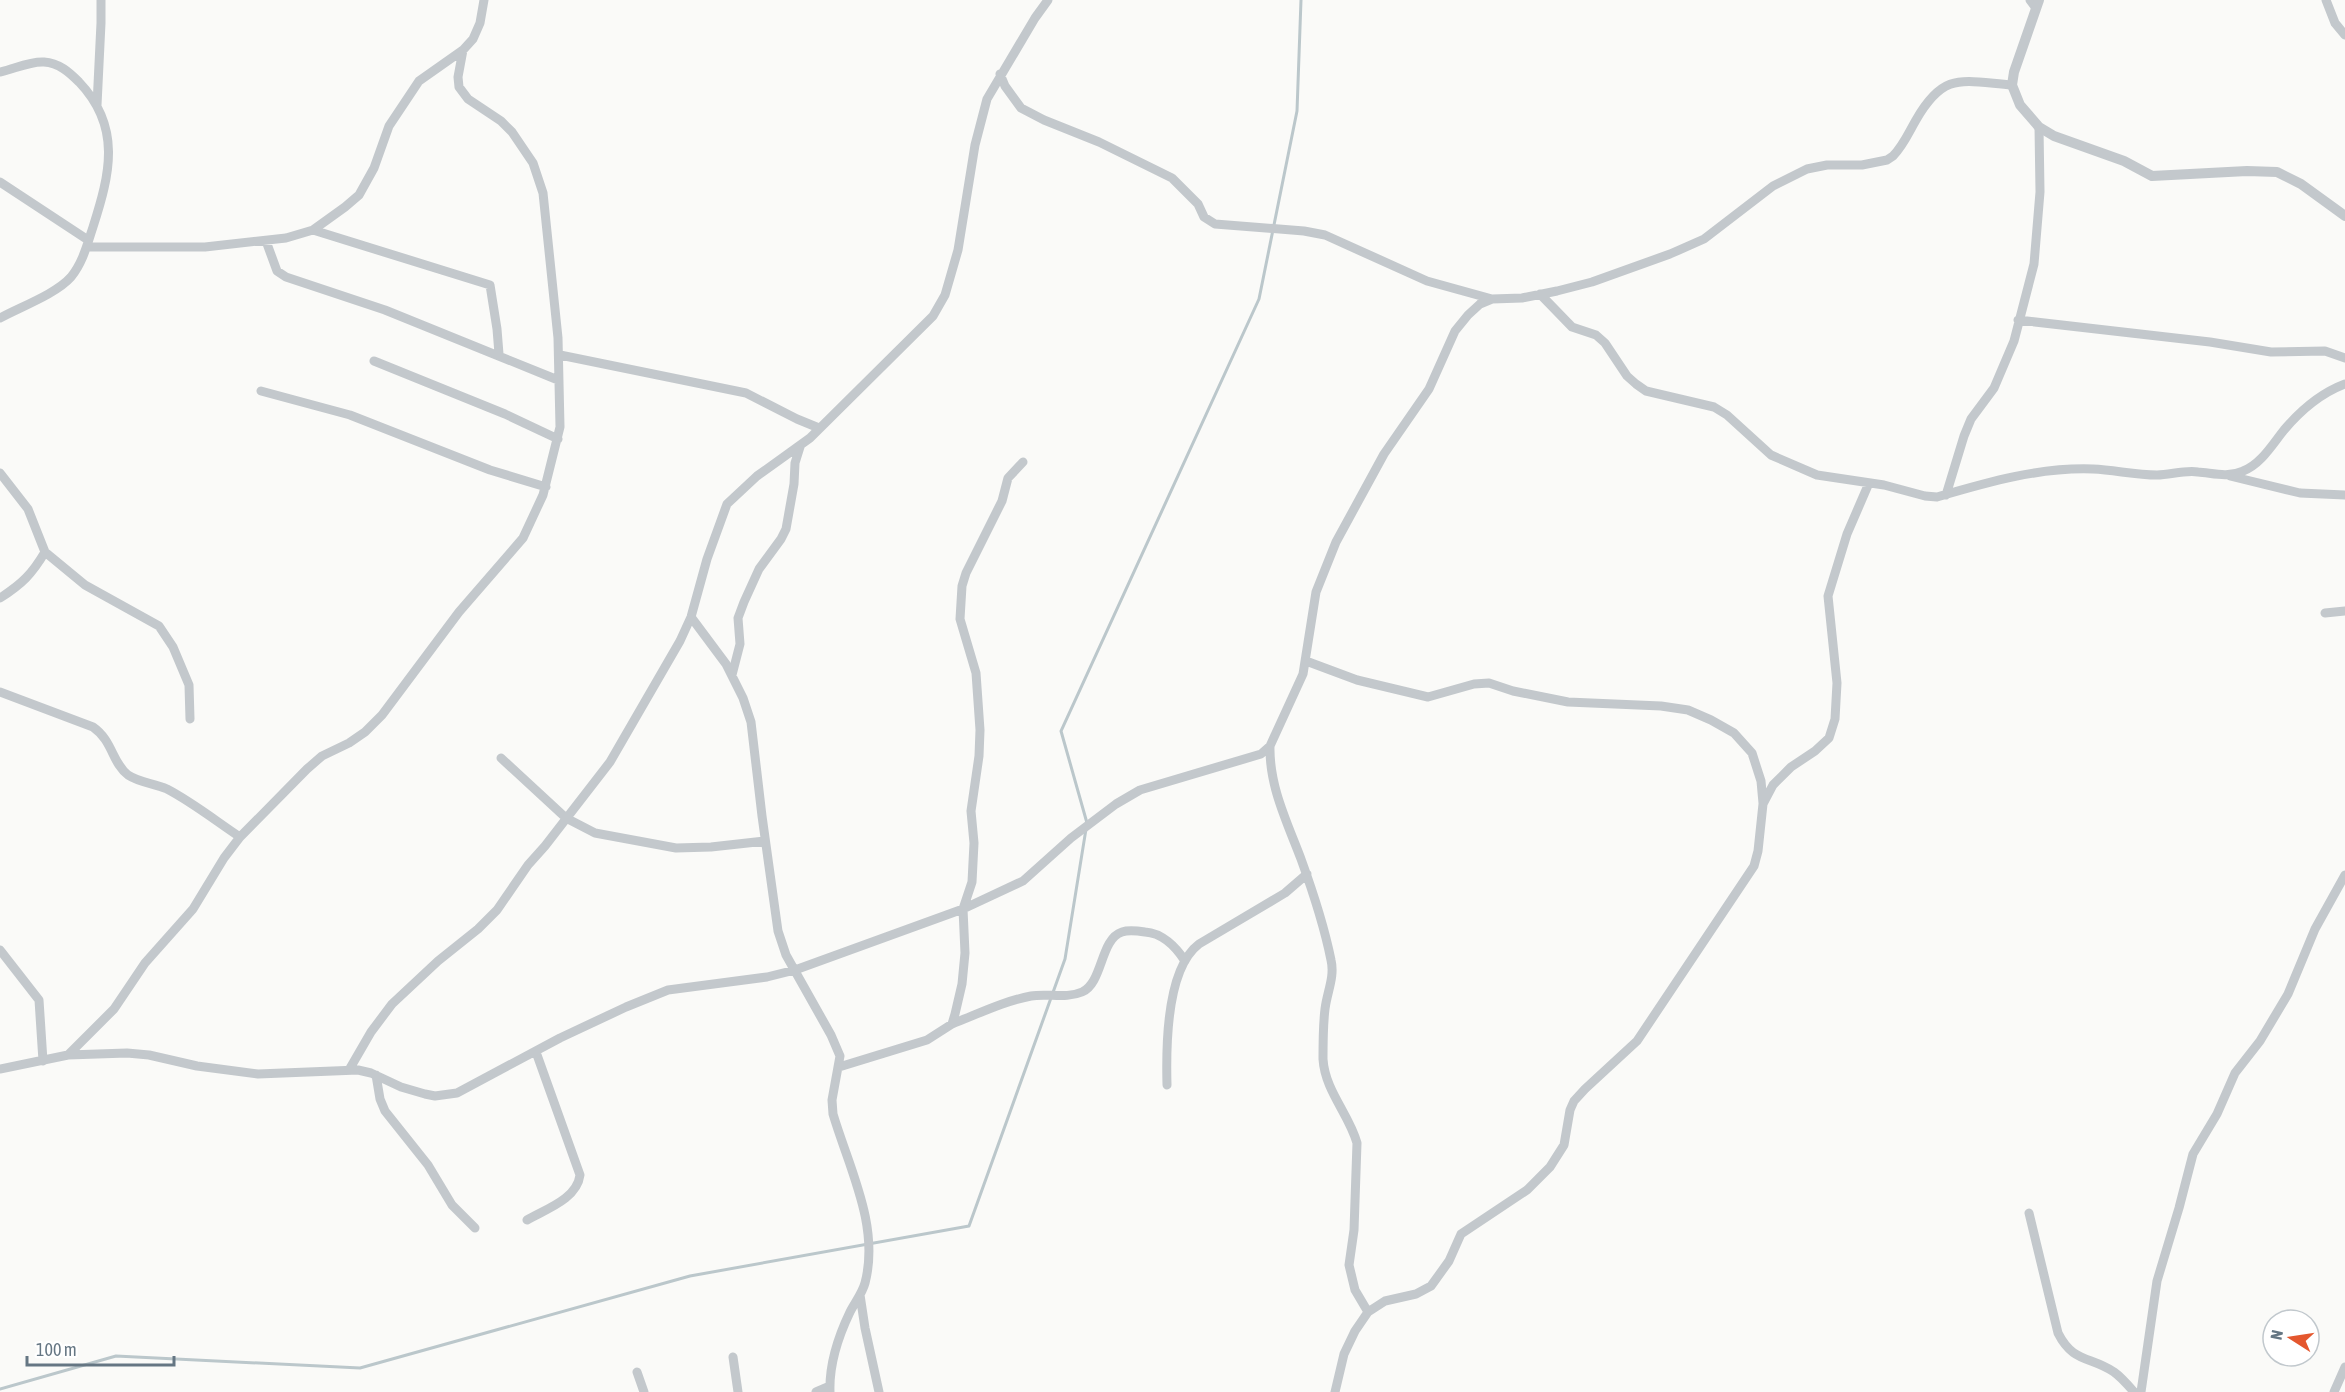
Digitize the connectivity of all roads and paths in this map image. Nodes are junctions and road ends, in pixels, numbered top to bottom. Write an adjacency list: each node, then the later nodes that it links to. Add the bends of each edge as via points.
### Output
1 (100, 0): 11 (street)
2 (484, 0): 7 (street, via 480,23)
3 (1048, 0): 9 (street)
4 (2326, 0): 6 (street, via 2335,23)
5 (2035, 3): 10 (street)
6 (2345, 35)
7 (463, 50): 15 (street, via 418,81 389,126 359,195); 23 (street, via 459,87 468,99 512,132 533,163 543,193)
8 (0, 72): 11 (street, via 34,62 54,64 68,71)
9 (1000, 74): 19 (street, via 1021,108 1172,178 1198,204 1204,217 1215,224 1324,235 1427,280); 29 (street, via 981,122 958,250 945,295 933,315)
10 (2012, 85): 12 (street, via 2020,105); 18 (street, via 1944,85 1920,113 1898,151 1887,160 1827,165 1799,172 1773,186 1704,239 1592,282)
11 (96, 105): 17 (street, via 108,137 110,160)
12 (2039, 128): 14 (street, via 2152,176 2277,172); 21 (street, via 2040,192 2035,254)
13 (0, 182): 17 (street)
14 (2345, 216)
15 (313, 230): 16 (street); 22 (street, via 490,285)
16 (266, 241): 17 (street, via 206,247); 22 (street, via 276,271 286,277)
17 (88, 244): 20 (street, via 81,262 66,281)
18 (1540, 294): 19 (street); 35 (street, via 1572,327 1596,335 1605,343 1627,375 1646,391 1714,408 1771,455 1804,470)
19 (1492, 299): 44 (street, via 1480,304 1455,331 1429,389 1384,454 1336,542 1316,592)
20 (0, 318)
21 (2018, 320): 24 (street, via 2271,352 2325,351); 37 (street, via 2014,341 1994,388 1971,418)
22 (499, 354): 26 (street)
23 (560, 355): 26 (street); 29 (street, via 746,393)
24 (2345, 358)
25 (374, 361): 30 (street)
26 (558, 380): 30 (street)
27 (2345, 384): 34 (street, via 2328,390 2304,410 2253,465)
28 (261, 391): 36 (street, via 350,415 490,470)
29 (819, 428): 31 (street)
30 (558, 439): 36 (street)
31 (800, 447): 43 (street, via 757,476 727,504); 45 (street, via 786,529 759,569 740,611 740,644)
32 (1023, 462): 56 (street, via 1008,478 1002,501 962,586 960,619 976,674 980,730 971,811 972,882)
33 (0, 473): 39 (street, via 28,509)
34 (2228, 475): 37 (street, via 2070,469 2018,474); 38 (street, via 2275,489)
35 (1869, 483): 37 (street, via 1925,496); 50 (street, via 1846,534 1828,596 1837,683 1835,718 1829,738 1773,785)
36 (546, 487): 52 (street, via 523,538 459,612 382,715 349,743 322,756)
37 (1946, 495)
38 (2345, 495)
39 (45, 552): 40 (street, via 32,573); 47 (street, via 85,585 159,626 189,685)
40 (0, 598)
41 (2345, 611): 42 (street)
42 (2325, 613)
43 (691, 618): 45 (street); 51 (street, via 671,660 610,762)
44 (1306, 661): 48 (street); 50 (street, via 1357,680 1428,697 1474,684 1490,684 1568,702 1688,711 1734,733 1752,753)
45 (732, 675): 53 (street, via 751,722)
46 (0, 692): 52 (street, via 93,727 103,734 126,773 168,790)
47 (190, 719)
48 (1270, 746): 54 (street, via 1271,776); 56 (street, via 1260,754 1140,790 1071,838 1023,881)
49 (501, 758): 51 (street)
50 (1763, 804): 73 (street, via 1754,866 1637,1041 1574,1101 1564,1145 1550,1167 1527,1190 1461,1234 1449,1261 1431,1286 1385,1301)
51 (566, 818): 53 (street, via 595,833 676,848); 66 (street, via 497,910 392,1005)
52 (240, 837): 62 (street, via 193,909 145,963 114,1009)
53 (765, 841): 59 (street, via 778,931)
54 (1307, 874): 58 (street, via 1285,893 1199,944); 73 (street, via 1332,966 1325,1008 1326,1079 1357,1143 1349,1265 1355,1290)
55 (2345, 875): 84 (street, via 2315,929 2288,994 2235,1073 2193,1154 2157,1281)
56 (963, 909): 59 (street); 60 (street, via 965,953)
57 (0, 950): 63 (street, via 39,1000)
58 (1185, 961): 60 (street, via 1161,937 1124,931 1114,938 1083,992 1016,999); 68 (street, via 1168,1024)
59 (795, 970): 61 (street, via 668,990); 64 (street, via 831,1035 840,1056)
60 (952, 1023): 64 (street, via 926,1040)
61 (536, 1052): 67 (street, via 467,1089 445,1096 425,1094); 70 (street, via 580,1175 574,1192)
62 (68, 1055): 63 (street); 66 (street, via 149,1055 258,1074)
63 (43, 1061): 65 (street)
64 (839, 1067): 72 (street, via 833,1113 870,1244)
65 (0, 1069)
66 (348, 1070): 67 (street)
67 (376, 1075): 71 (street, via 385,1111 428,1165 452,1205)
68 (1167, 1085)
69 (2029, 1213): 83 (street, via 2058,1333 2065,1347 2116,1373)
70 (527, 1220)
71 (475, 1228)
72 (860, 1295): 77 (street, via 842,1332); 81 (street)
73 (1368, 1312): 82 (street, via 1344,1354)
74 (733, 1357): 79 (street)
75 (2345, 1367): 85 (street)
76 (637, 1372): 78 (street)
77 (830, 1389): 80 (street)
78 (644, 1392)
79 (738, 1392)
80 (816, 1392)
81 (879, 1392)
82 (1335, 1392)
83 (2134, 1392)
84 (2141, 1392)
85 (2334, 1392)

